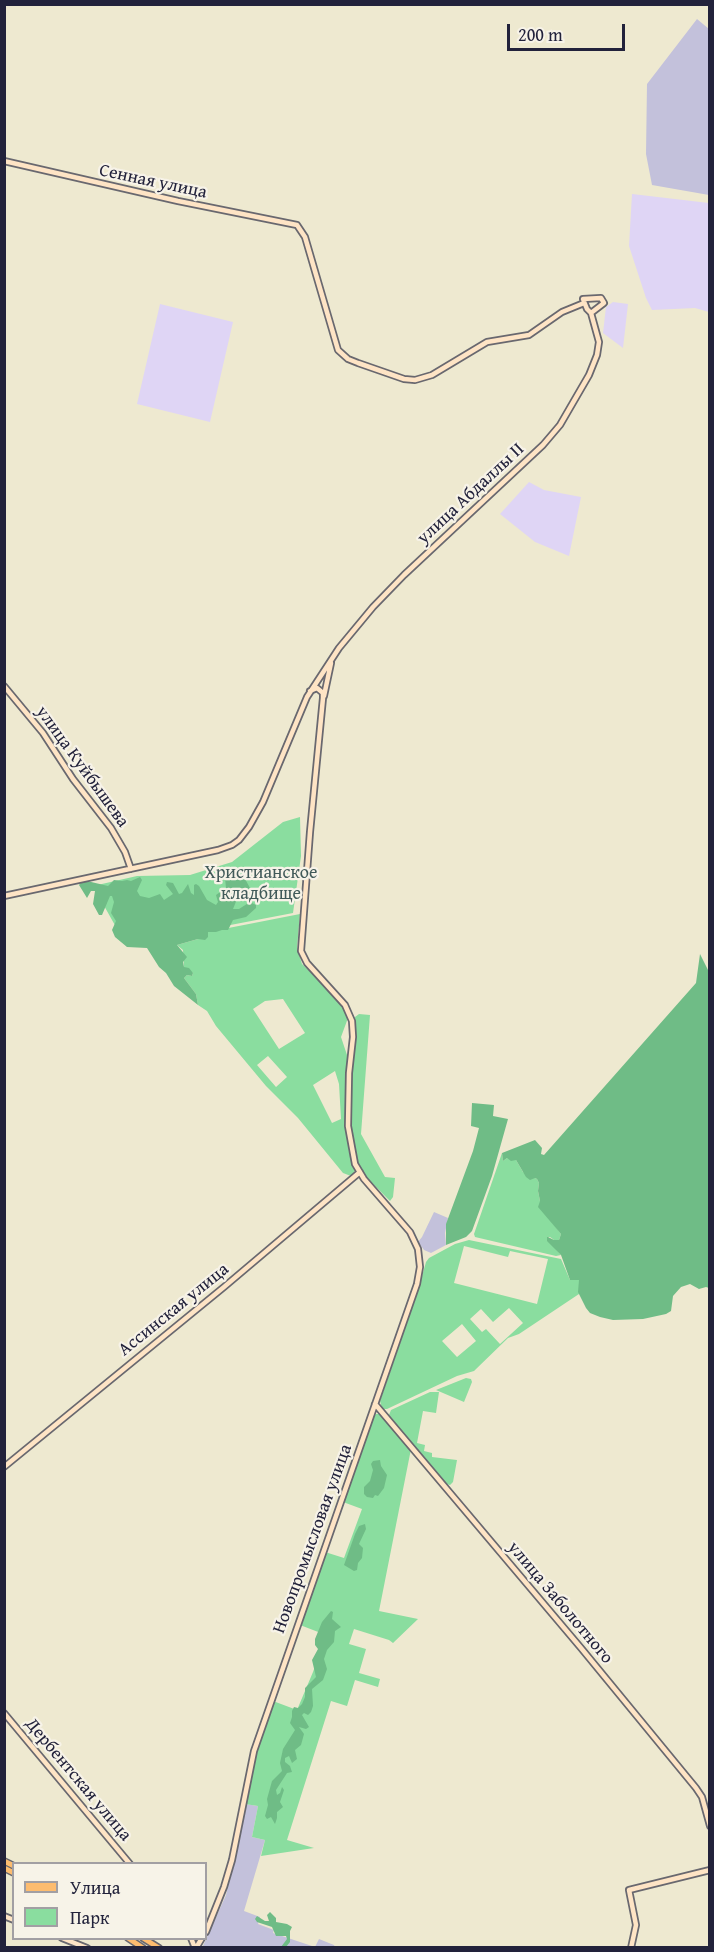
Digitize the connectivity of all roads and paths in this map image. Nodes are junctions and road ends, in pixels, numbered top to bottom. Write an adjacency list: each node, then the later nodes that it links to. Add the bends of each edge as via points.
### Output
1 (4, 161): 2 (street, Сенная улица, via 297,225 305,237 334,341 341,353 393,376 423,378 441,371 481,344 529,335 562,312)
2 (584, 303): 3 (street, улица Абдаллы II); 3 (street, via 589,298 604,300)
3 (591, 313): 4 (street, улица Абдаллы II, via 599,342 597,355 560,425 404,574)
4 (333, 656): 6 (street, улица Абдаллы II); 7 (street)
5 (4, 686): 8 (street, улица Куйбышева, via 111,828)
6 (310, 691): 7 (street, via 317,688); 8 (street, улица Абдаллы II, via 263,802 239,840 218,850)
7 (323, 698): 10 (street, via 301,947 307,963 340,998 352,1020 348,1126 351,1151)
8 (131, 868): 9 (street, улица Абдаллы II)
9 (4, 896)
10 (360, 1172): 11 (street, Новопромысловая улица, via 410,1232 420,1261 417,1284); 12 (street, Ассинская улица)
11 (375, 1404): 14 (street, улица Заболотного, via 696,1788); 17 (street, Новопромысловая улица, via 254,1751 232,1860)
12 (4, 1467)
13 (4, 1713): 15 (street, Дербентская улица)
14 (710, 1826)
15 (129, 1862)
16 (710, 1870): 20 (street, via 629,1890 636,1925)
17 (207, 1930)
18 (68, 1940): 19 (street)
19 (87, 1947)
20 (632, 1947)

